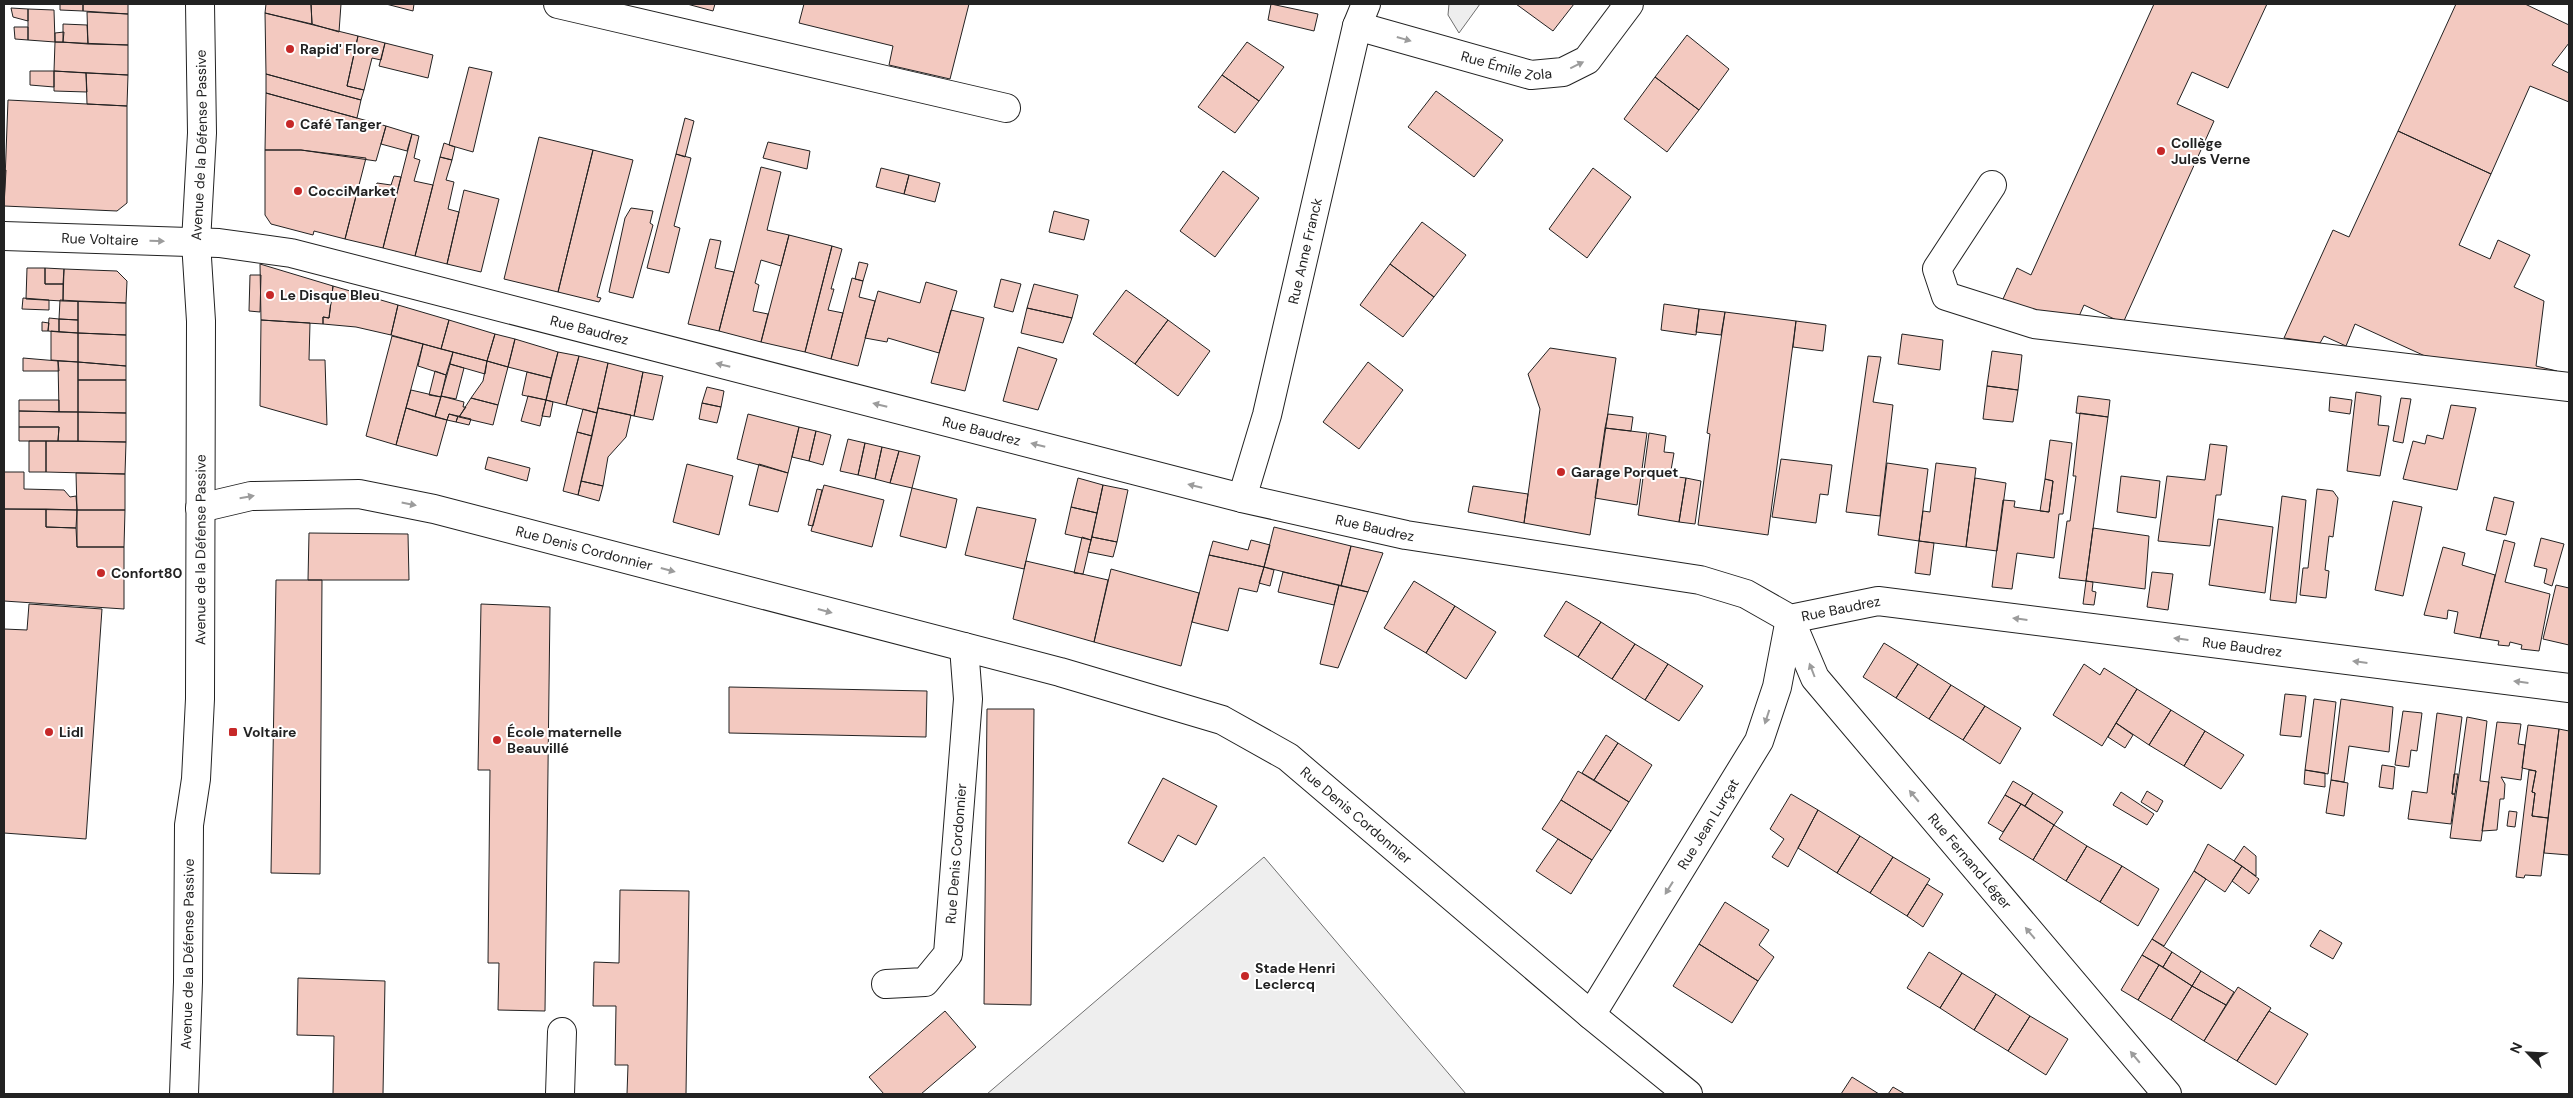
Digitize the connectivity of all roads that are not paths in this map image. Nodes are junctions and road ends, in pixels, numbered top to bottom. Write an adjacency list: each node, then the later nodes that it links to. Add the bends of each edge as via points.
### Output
1 (200, 4): 8 (street, Avenue de la Défense Passive, via 202,133)
2 (558, 4): 5 (street)
3 (1629, 4): 4 (street, Rue Émile Zola, one-way to 3, via 1531,74 1563,72 1588,60)
4 (1361, 15): 10 (street, Rue Anne Franck, via 1268,415)
5 (1006, 108)
6 (1992, 185): 9 (street, via 1937,270 1946,296 2034,324)
7 (4, 236): 8 (street, Rue Voltaire, one-way to 8)
8 (196, 242): 10 (street, Rue Baudrez, one-way to 8, via 290,253); 11 (street, Avenue de la Défense Passive, via 201,321)
9 (2569, 387)
10 (1242, 498): 12 (street, Rue Baudrez, via 1406,535 1700,580 1746,594)
11 (200, 508): 13 (street, Rue Denis Cordonnier, one-way to 13, via 251,496 359,494 434,509); 18 (street, Avenue de la Défense Passive, via 200,699 196,779 189,825)
12 (1790, 619): 14 (street, Rue Baudrez, one-way to 12, via 1878,602); 16 (street, Rue Jean Lurçat, one-way to 16, via 1776,687 1759,741); 21 (street, Rue Fernand Léger, one-way to 12, via 1815,678)
13 (964, 647): 15 (street, Rue Denis Cordonnier, via 968,699 948,954 925,982); 16 (street, Rue Denis Cordonnier, via 1222,720 1288,757)
14 (2569, 688)
15 (886, 984)
16 (1591, 1015): 20 (street, Rue Denis Cordonnier)
17 (562, 1032): 19 (street)
18 (184, 1094)
19 (560, 1094)
20 (1688, 1094)
21 (2167, 1094)

